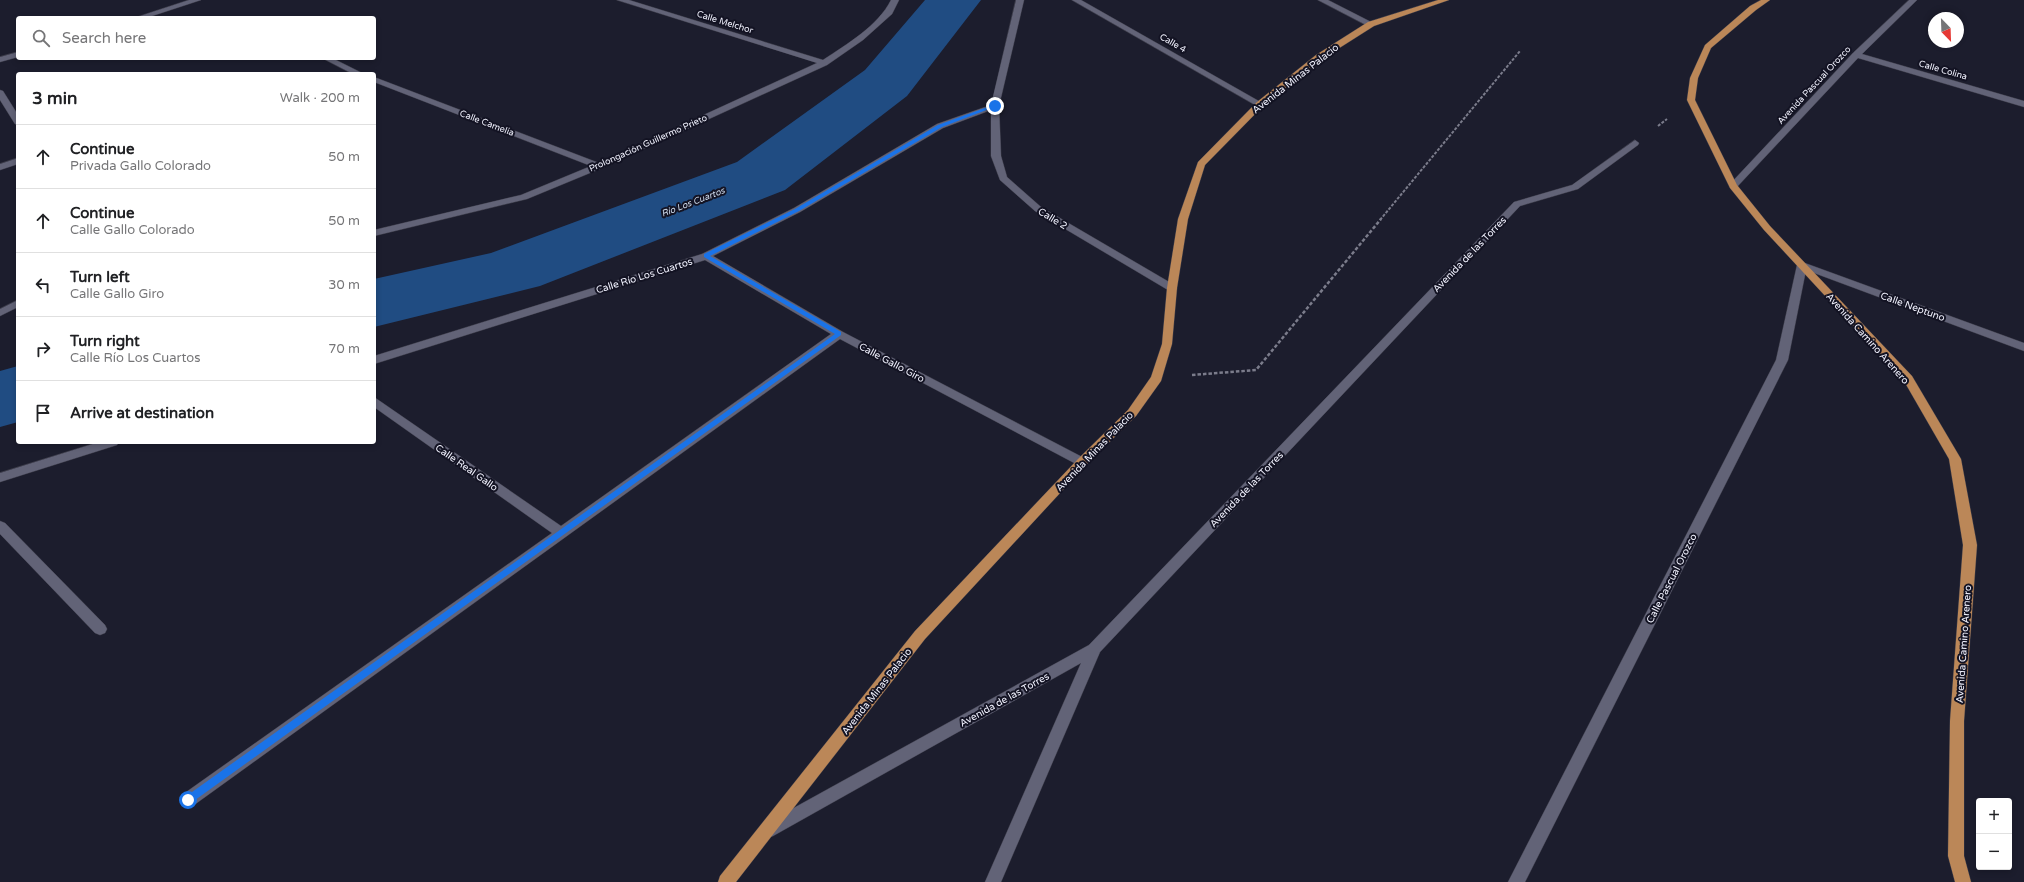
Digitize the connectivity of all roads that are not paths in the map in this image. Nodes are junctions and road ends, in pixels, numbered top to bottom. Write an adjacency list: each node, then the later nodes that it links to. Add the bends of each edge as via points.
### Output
1 (197, 0): 10 (street)
2 (621, 0): 16 (street, Calle Melchor)
3 (895, 0): 16 (street, Prolongación Guillermo Prieto, via 889,12 860,38)
4 (1020, 0): 22 (street)
5 (1076, 0): 20 (street, Calle 4)
6 (1322, 0): 11 (street)
7 (1445, 0): 11 (main road, Avenida Minas Palacio)
8 (1766, 0): 28 (main road, Avenida Camino Arenero, via 1708,47 1694,78 1691,100)
9 (1913, 0): 13 (street, Avenida Pascual Orozco)
10 (145, 16)
11 (1371, 24): 20 (main road, Avenida Minas Palacio, via 1319,57)
12 (16, 55): 14 (street)
13 (1856, 55): 21 (street, Calle Colina); 28 (street, Avenida Pascual Orozco)
14 (0, 60)
15 (329, 60): 17 (street)
16 (824, 63): 26 (street, Prolongación Guillermo Prieto)
17 (344, 71)
18 (376, 80): 26 (street, Calle Camelia)
19 (0, 93): 23 (street)
20 (1260, 104): 32 (main road, Avenida Minas Palacio, via 1201,164 1183,219)
21 (2024, 104)
22 (995, 106): 30 (street, Calle Río Los Cuartos, via 940,126 797,210); 32 (street, Calle 2, via 996,156 1003,178 1038,209)
23 (16, 119)
24 (1635, 143): 45 (street, Avenida de las Torres, via 1575,187 1517,204)
25 (16, 162): 27 (street)
26 (599, 166): 29 (street, Prolongación Guillermo Prieto, via 524,197)
27 (0, 167)
28 (1733, 186): 31 (main road, Avenida Camino Arenero)
29 (376, 233)
30 (706, 256): 35 (street, Calle Gallo Giro); 37 (street, Calle Río Los Cuartos)
31 (1802, 265): 36 (street, Calle Neptuno); 50 (street, Calle Pascual Orozco, via 1782,360); 51 (main road, Avenida Camino Arenero, via 1908,379 1955,460 1970,545 1957,721 1956,856)
32 (1172, 288): 40 (main road, Avenida Minas Palacio, via 1167,344 1157,378 1132,413)
33 (16, 304): 34 (street)
34 (0, 313)
35 (839, 334): 40 (street, Calle Gallo Giro); 43 (street)
36 (2024, 347)
37 (376, 359)
38 (376, 402): 43 (street, Calle Real Gallo)
39 (107, 444): 41 (street)
40 (1082, 462): 47 (main road, Avenida Minas Palacio, via 920,635)
41 (0, 478)
42 (0, 526): 44 (street)
43 (560, 532): 46 (street)
44 (100, 629)
45 (1094, 649): 47 (street, Avenida de las Torres); 49 (street)
46 (188, 800)
47 (764, 833): 48 (main road, Avenida Minas Palacio)
48 (726, 882)
49 (992, 882)
50 (1516, 882)
51 (1963, 882)

